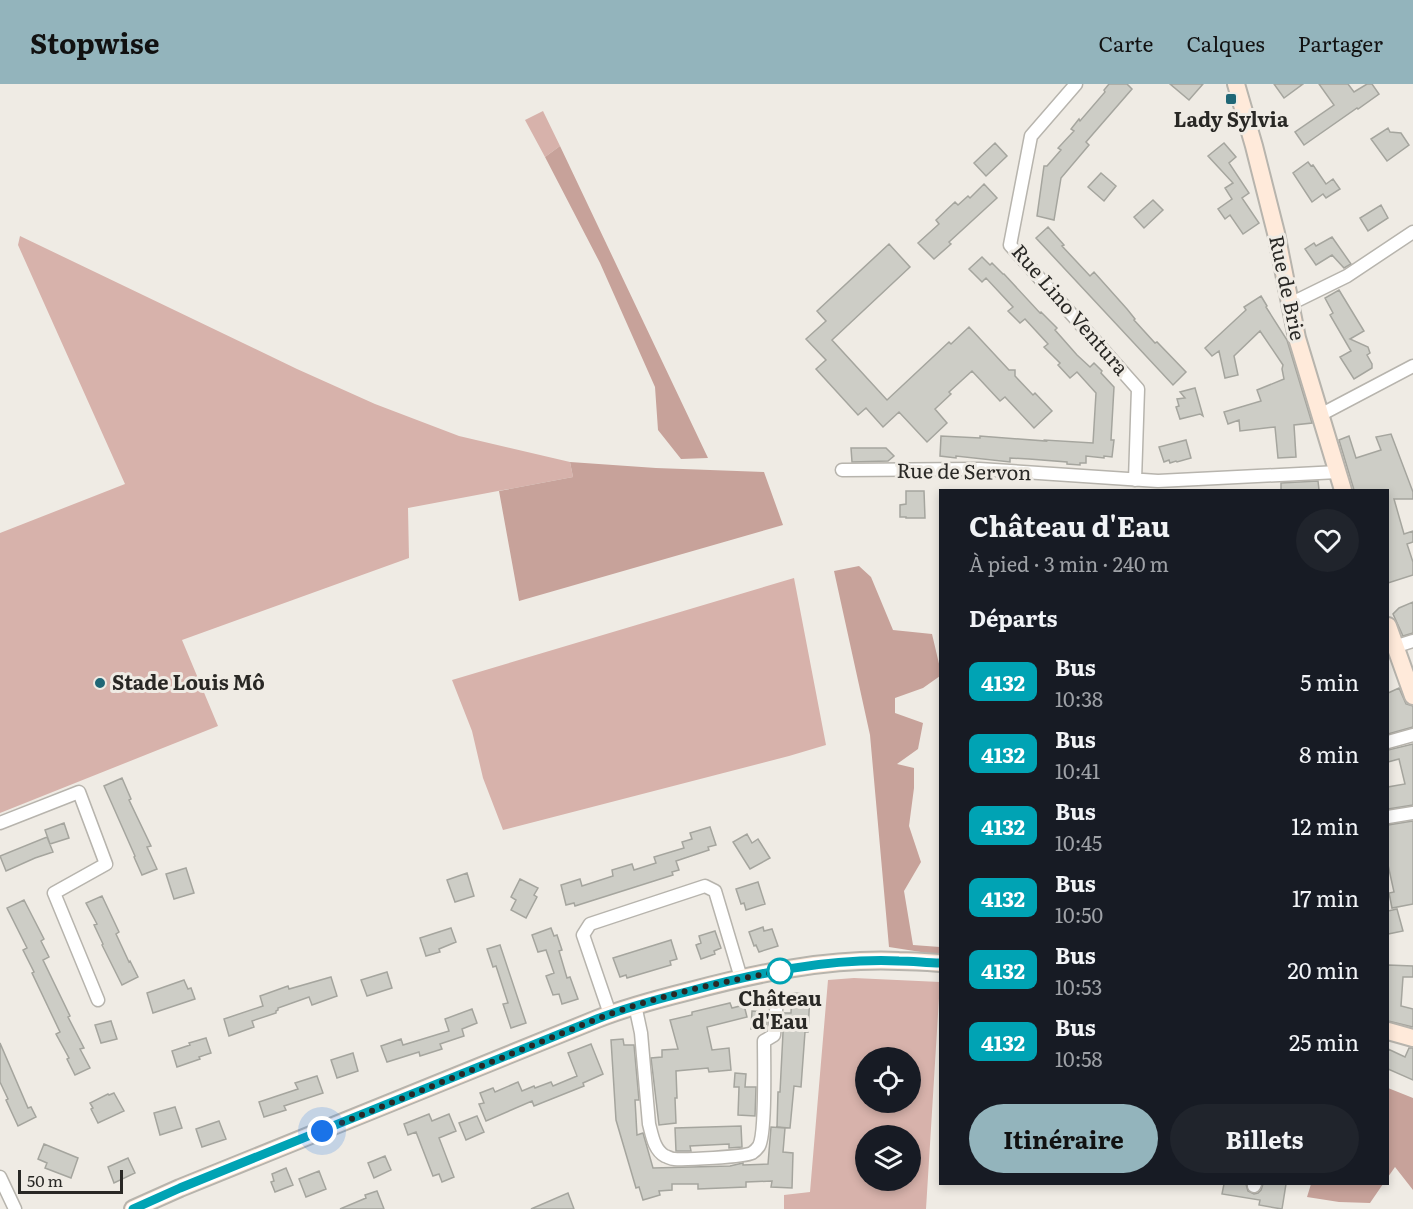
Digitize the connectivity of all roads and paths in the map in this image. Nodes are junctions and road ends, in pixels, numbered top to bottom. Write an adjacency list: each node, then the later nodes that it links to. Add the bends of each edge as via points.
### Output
1 (1076, 84): 9 (street, Rue Lino Ventura, via 1031,136 1010,245 1138,389)
2 (1236, 84): 4 (street, Rue de Brie, via 1276,233)
3 (1413, 232): 4 (street, via 1347,276)
4 (1290, 304): 6 (street, Rue de Brie)
5 (1413, 366): 6 (street)
6 (1320, 415): 8 (street, Rue de Brie)
7 (842, 470): 9 (street, Rue de Servon, via 979,470)
8 (1338, 472): 9 (street, Rue de Servon); 10 (street, Rue de Brie)
9 (1135, 480)
10 (1343, 489)
11 (1389, 631): 13 (street)
12 (1413, 641): 13 (street)
13 (1393, 652): 14 (street)
14 (1413, 696)
15 (1413, 735): 16 (street)
16 (1389, 742)
17 (1413, 813): 18 (street)
18 (1389, 817)
19 (0, 823): 23 (street, via 79,792 106,864 54,893)
20 (939, 963): 21 (street, via 832,963)
21 (741, 978): 24 (street); 25 (street, via 716,891 705,886 590,924 583,935)
22 (777, 999): 24 (street, via 774,1035 764,1041 759,1145 751,1153 687,1159 668,1157 660,1152 653,1138)
23 (98, 1000)
24 (634, 1005): 25 (street)
25 (610, 1014): 29 (street, via 180,1188)
26 (1389, 1031): 27 (street)
27 (1413, 1038)
28 (0, 1177): 30 (street)
29 (143, 1207)
30 (15, 1209)

